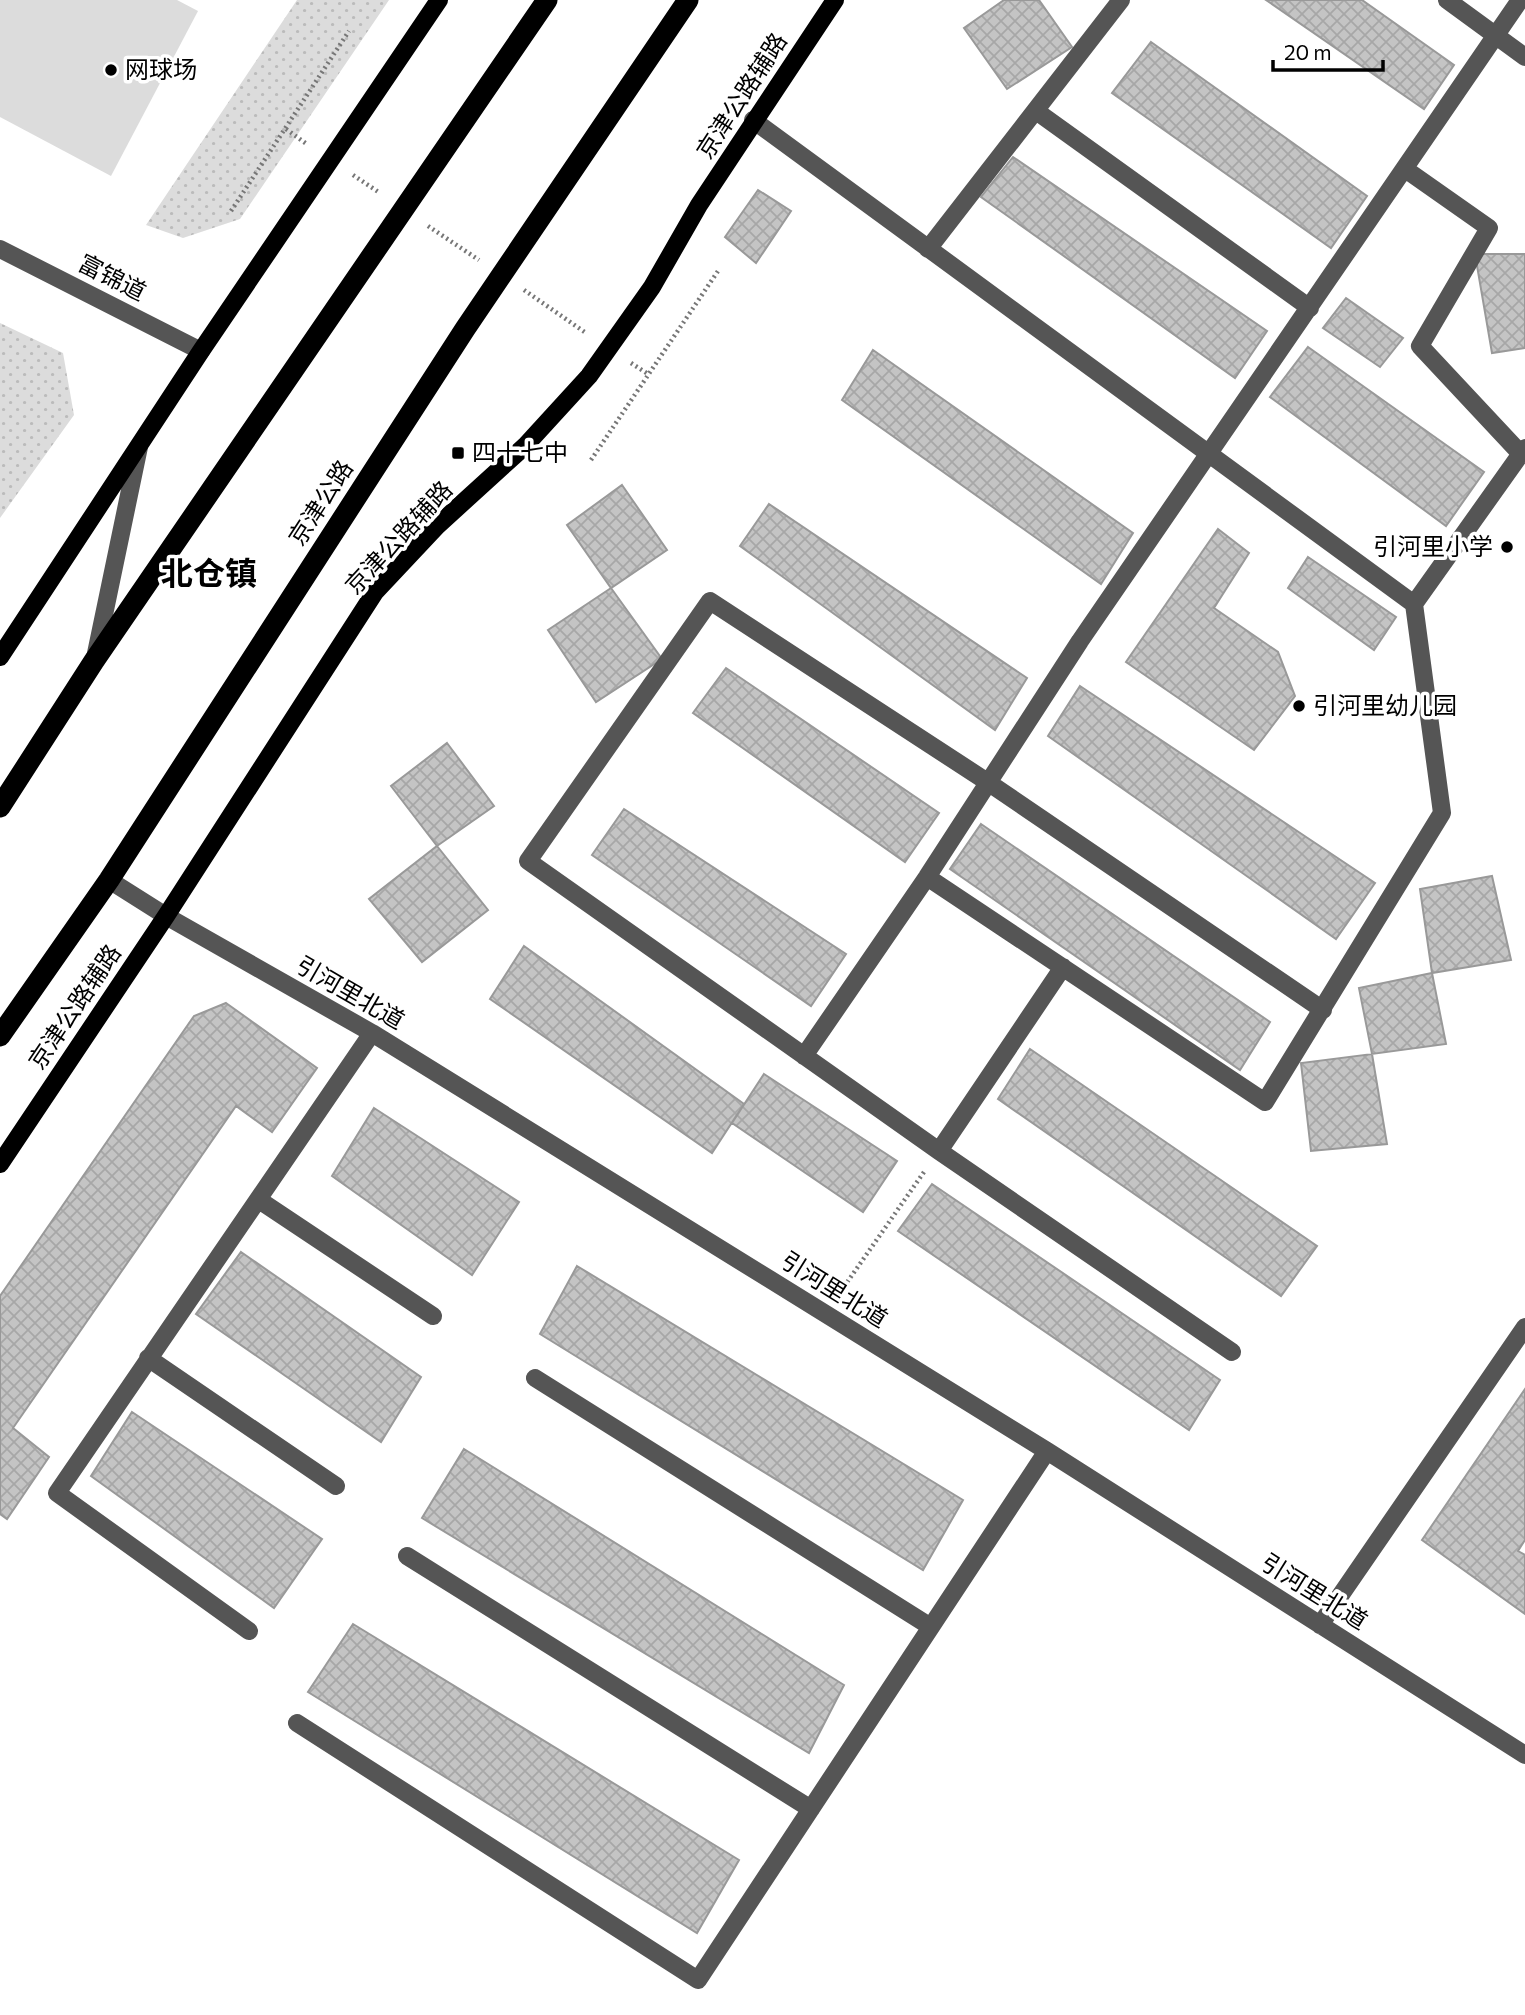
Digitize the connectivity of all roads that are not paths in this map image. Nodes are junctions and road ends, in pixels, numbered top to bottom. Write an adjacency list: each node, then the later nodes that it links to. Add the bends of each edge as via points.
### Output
1 (439, 0): 16 (main road)
2 (547, 0): 22 (highway)
3 (688, 0): 26 (highway, 京津公路, via 464,329)
4 (835, 0): 11 (main road, 京津公路辅路)
5 (1121, 0): 10 (street)
6 (1447, 0): 8 (street)
7 (1520, 0): 8 (street)
8 (1496, 35): 9 (street); 12 (street)
9 (1525, 57)
10 (1035, 111): 14 (street); 15 (street)
11 (754, 120): 14 (street); 27 (main road, 京津公路辅路, via 652,287 589,376 525,446 437,526 375,592)
12 (1405, 169): 15 (street); 18 (street, via 1489,229 1420,346)
13 (0, 249): 16 (street, 富锦道)
14 (928, 249): 19 (street)
15 (1310, 308): 19 (street)
16 (201, 351): 17 (main road)
17 (139, 447): 21 (main road); 22 (street)
18 (1523, 451): 20 (street)
19 (1210, 454): 20 (street); 23 (street, via 1080,641)
20 (1414, 604): 29 (street, via 1442,813)
21 (0, 657)
22 (94, 661): 24 (highway)
23 (989, 783): 25 (street); 29 (street); 32 (street, via 710,601 528,861)
24 (0, 807)
25 (927, 877): 28 (street); 32 (street)
26 (109, 880): 27 (street, 引河里北道); 31 (highway, 京津公路)
27 (166, 916): 30 (street, 引河里北道); 34 (main road, 京津公路辅路)
28 (1063, 967): 29 (street, via 1265,1102); 33 (street)
29 (1324, 1010)
30 (372, 1033): 35 (street); 41 (street, 引河里北道)
31 (0, 1036)
32 (804, 1056): 33 (street)
33 (939, 1151): 38 (street)
34 (0, 1164)
35 (259, 1200): 36 (street); 39 (street)
36 (433, 1315)
37 (1525, 1327): 44 (street)
38 (1232, 1352)
39 (148, 1358): 42 (street); 46 (street, via 57,1493)
40 (535, 1378): 45 (street)
41 (1046, 1451): 44 (street, 引河里北道); 45 (street)
42 (336, 1486)
43 (407, 1556): 49 (street)
44 (1320, 1625): 48 (street, 引河里北道)
45 (931, 1627): 49 (street)
46 (249, 1631)
47 (297, 1723): 49 (street, via 698,1980)
48 (1525, 1755)
49 (811, 1809)

